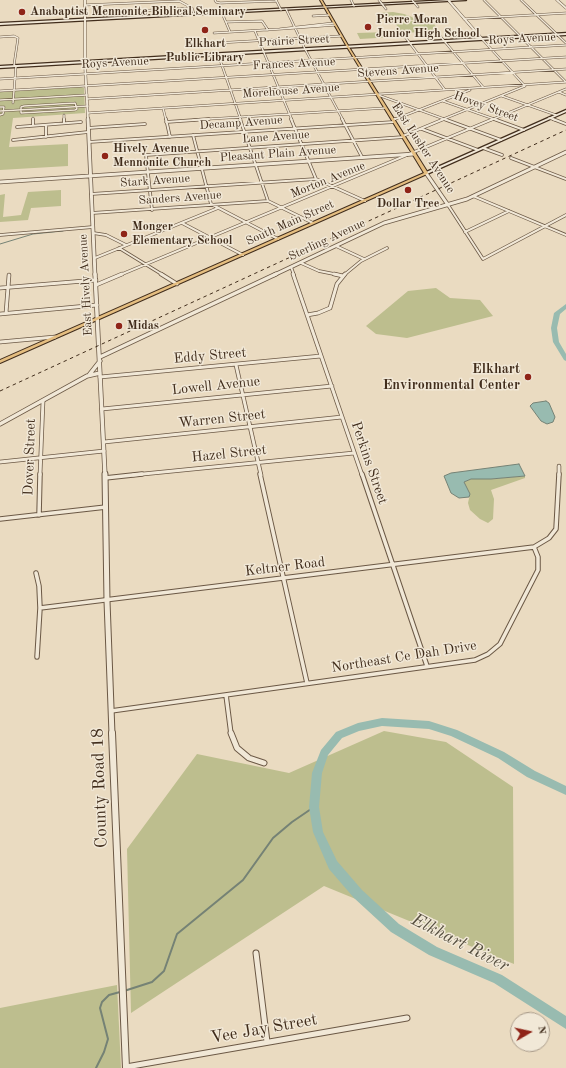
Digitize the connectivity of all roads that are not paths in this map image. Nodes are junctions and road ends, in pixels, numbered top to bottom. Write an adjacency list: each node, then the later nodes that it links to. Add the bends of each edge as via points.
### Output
1 (85, 0): 15 (street, East Hively Avenue)
2 (174, 0): 15 (street); 19 (street)
3 (215, 0): 4 (street, via 220,4)
4 (276, 0): 23 (street)
5 (321, 0): 17 (main road, East Lusher Avenue)
6 (351, 0): 16 (street)
7 (380, 0): 14 (street)
8 (448, 0): 9 (main road); 13 (main road); 32 (street)
9 (465, 0)
10 (484, 0): 30 (street)
11 (521, 0): 28 (street)
12 (557, 0): 20 (street)
13 (413, 1): 14 (main road); 18 (street)
14 (382, 4): 16 (main road); 22 (street)
15 (85, 5): 33 (street, East Hively Avenue)
16 (354, 6): 17 (main road)
17 (325, 7): 21 (main road); 27 (main road, East Lusher Avenue)
18 (418, 7)
19 (192, 8): 26 (street); 31 (street, via 116,11)
20 (566, 8)
21 (286, 9): 23 (main road); 37 (street)
22 (386, 9)
23 (281, 10): 24 (main road)
24 (222, 13): 26 (main road); 34 (street)
25 (566, 13): 28 (street)
26 (194, 14): 31 (main road)
27 (330, 15): 29 (street); 36 (main road, East Lusher Avenue)
28 (536, 15): 30 (street); 43 (street)
29 (313, 16)
30 (501, 17): 32 (street); 47 (street)
31 (117, 18): 33 (main road)
32 (464, 19): 50 (street)
33 (85, 20): 35 (main road); 69 (street, East Hively Avenue)
34 (226, 22): 38 (street, via 262,21); 40 (street)
35 (0, 24)
36 (335, 24): 37 (street); 44 (main road, East Lusher Avenue)
37 (296, 28): 38 (street); 48 (street)
38 (268, 30): 39 (street)
39 (255, 31): 40 (street); 51 (street)
40 (230, 32): 41 (street)
41 (214, 33)
42 (566, 34): 43 (main road, Prairie Street)
43 (557, 35): 47 (main road, Prairie Street); 55 (street)
44 (341, 36): 48 (street); 56 (main road, East Lusher Avenue)
45 (440, 36): 52 (street)
46 (0, 37): 74 (street, via 18,38 14,65)
47 (520, 37): 50 (main road, Prairie Street); 57 (street)
48 (300, 38): 51 (street); 58 (street)
49 (406, 38): 54 (street)
50 (482, 39): 52 (main road, Prairie Street); 59 (street)
51 (259, 41): 53 (street); 60 (street)
52 (444, 41): 54 (main road, Prairie Street); 61 (street)
53 (216, 43)
54 (410, 43): 56 (main road, Prairie Street); 63 (street)
55 (566, 44): 57 (street, Roys Avenue)
56 (348, 47): 58 (main road, Prairie Street); 65 (main road, East Lusher Avenue)
57 (530, 48): 59 (street, Roys Avenue); 66 (street)
58 (305, 49): 60 (main road, Prairie Street); 67 (street)
59 (492, 50): 61 (street, Roys Avenue); 68 (street)
60 (263, 52): 62 (main road, Prairie Street); 70 (street)
61 (453, 52): 63 (street, Roys Avenue); 71 (street)
62 (218, 54): 69 (main road, Prairie Street); 72 (street)
63 (418, 54): 65 (street, Roys Avenue); 73 (street)
64 (566, 57): 66 (street, Frances Avenue)
65 (354, 58): 67 (street, Roys Avenue); 76 (main road, East Lusher Avenue)
66 (542, 58): 68 (street, Frances Avenue); 77 (street)
67 (311, 60): 70 (street, Roys Avenue); 79 (street)
68 (502, 61): 71 (street, Frances Avenue); 80 (street)
69 (85, 62): 74 (main road, Prairie Street); 81 (street, East Hively Avenue)
70 (268, 63): 72 (street, Roys Avenue); 82 (street)
71 (463, 63): 73 (street, Frances Avenue); 83 (street)
72 (222, 65): 81 (street, Roys Avenue); 86 (street)
73 (427, 65): 76 (street, Frances Avenue); 84 (street)
74 (16, 66): 75 (main road, Prairie Street); 85 (street)
75 (0, 67)
76 (362, 70): 79 (street, Frances Avenue); 88 (main road, East Lusher Avenue)
77 (554, 70): 78 (street, Stevens Avenue); 80 (street, Stevens Avenue); 89 (street)
78 (566, 70)
79 (317, 72): 82 (street, Frances Avenue); 90 (street)
80 (513, 73): 83 (street, Stevens Avenue); 91 (street)
81 (86, 74): 85 (street, Roys Avenue); 92 (street, East Hively Avenue)
82 (273, 75): 86 (street, Frances Avenue); 93 (street)
83 (473, 75): 84 (street, Stevens Avenue); 94 (street)
84 (436, 77): 88 (street, Stevens Avenue); 99 (street)
85 (16, 78): 87 (street, Roys Avenue); 97 (street)
86 (227, 78): 92 (street, Frances Avenue); 98 (street)
87 (0, 79)
88 (369, 82): 90 (street, Stevens Avenue); 102 (main road, East Lusher Avenue)
89 (566, 82): 91 (street, Morehouse Avenue)
90 (324, 84): 93 (street, Stevens Avenue); 106 (street)
91 (525, 85): 94 (street, Morehouse Avenue); 105 (street, Lane Avenue)
92 (86, 86): 97 (street, Frances Avenue); 103 (street, East Hively Avenue)
93 (278, 87): 98 (street, Stevens Avenue); 110 (street)
94 (483, 87): 95 (street, Morehouse Avenue)
95 (470, 88): 99 (street, Morehouse Avenue); 112 (street, Decamp Avenue)
96 (566, 89): 101 (street, Morton Avenue)
97 (15, 90): 100 (street, Frances Avenue); 107 (street)
98 (230, 90): 108 (street, Stevens Avenue); 114 (street)
99 (445, 90): 102 (street, Morehouse Avenue)
100 (0, 91)
101 (559, 92): 104 (street); 118 (street, Morton Avenue)
102 (377, 94): 106 (street, Morehouse Avenue); 122 (main road, East Lusher Avenue); 124 (street)
103 (87, 95): 107 (street); 108 (street, East Hively Avenue)
104 (566, 95)
105 (502, 96): 118 (street); 125 (street, Lane Avenue)
106 (331, 97): 110 (street, Morehouse Avenue); 128 (street)
107 (14, 99): 109 (street); 113 (street)
108 (87, 99): 117 (street, East Hively Avenue)
109 (0, 100)
110 (284, 100): 114 (street, Morehouse Avenue); 132 (street)
111 (50, 101): 115 (street)
112 (442, 101): 124 (street, Decamp Avenue); 125 (street, Hovey Street)
113 (13, 103)
114 (235, 104): 121 (street, Morehouse Avenue); 136 (street)
115 (49, 105): 116 (street, via 76,103); 120 (street); 123 (street, via 24,106)
116 (76, 106): 117 (street); 120 (street); 130 (street, via 75,110)
117 (88, 106): 131 (street, East Hively Avenue)
118 (528, 106): 134 (street); 140 (street, Morton Avenue)
119 (0, 107): 127 (street, via 4,105)
120 (49, 108): 123 (street); 130 (street)
121 (163, 108): 131 (street, Morehouse Avenue); 143 (street)
122 (385, 108): 128 (street); 141 (main road, East Lusher Avenue)
123 (21, 110): 127 (street); 130 (street, via 21,113)
124 (420, 110): 139 (street); 141 (street, Decamp Avenue)
125 (468, 110): 139 (street, Lane Avenue); 140 (street, Hovey Street)
126 (0, 111): 127 (street)
127 (3, 111): 135 (street)
128 (338, 111): 132 (street); 148 (street)
129 (566, 111): 134 (main road, South Main Street)
130 (49, 112)
131 (88, 113): 151 (street, East Hively Avenue)
132 (290, 114): 136 (street); 152 (street)
133 (64, 115): 144 (street)
134 (556, 115): 138 (main road, South Main Street)
135 (0, 116)
136 (239, 117): 143 (street); 157 (street)
137 (33, 118): 149 (street)
138 (549, 118): 146 (street); 155 (main road, South Main Street)
139 (446, 119): 153 (street, Lane Avenue); 154 (street)
140 (496, 120): 154 (street, Morton Avenue); 155 (street, Hovey Street)
141 (394, 121): 148 (street, Decamp Avenue); 161 (main road, East Lusher Avenue)
142 (81, 122): 144 (street)
143 (166, 122): 160 (street)
144 (64, 124): 147 (street)
145 (145, 124): 151 (street)
146 (566, 124)
147 (46, 125): 149 (street); 159 (street)
148 (345, 125): 152 (street, Decamp Avenue); 164 (street)
149 (33, 126): 150 (street)
150 (17, 127)
151 (88, 128): 156 (street, East Hively Avenue)
152 (296, 128): 157 (street, Decamp Avenue); 167 (street)
153 (422, 129): 161 (street, Lane Avenue); 162 (street)
154 (473, 129): 162 (street, Morton Avenue); 165 (street)
155 (524, 130): 165 (main road, South Main Street)
156 (88, 132): 159 (street); 166 (street, East Hively Avenue)
157 (245, 132): 158 (street, Decamp Avenue); 168 (street)
158 (193, 135): 160 (street, Decamp Avenue); 171 (street)
159 (46, 137): 163 (street)
160 (170, 137): 166 (street, Decamp Avenue)
161 (404, 137): 164 (street, Lane Avenue); 173 (main road, East Lusher Avenue)
162 (450, 139): 170 (street); 173 (street, Morton Avenue)
163 (13, 140)
164 (353, 140): 167 (street, Lane Avenue); 175 (street)
165 (501, 140): 169 (main road, South Main Street)
166 (89, 142): 183 (street, East Hively Avenue)
167 (302, 144): 168 (street, Lane Avenue); 177 (street)
168 (250, 148): 171 (street, Lane Avenue); 178 (street)
169 (483, 148): 170 (main road, South Main Street); 174 (street)
170 (478, 150): 182 (main road, South Main Street)
171 (197, 152): 180 (street); 181 (street, Lane Avenue, via 145,156)
172 (566, 152): 179 (street, Sterling Avenue)
173 (414, 154): 175 (street, Pleasant Plain Avenue); 182 (main road, East Lusher Avenue); 189 (street, Morton Avenue)
174 (502, 155)
175 (362, 157): 177 (street, Pleasant Plain Avenue)
176 (512, 158): 179 (street)
177 (310, 161): 178 (street, Pleasant Plain Avenue); 184 (street)
178 (256, 164): 180 (street, Pleasant Plain Avenue); 187 (street)
179 (534, 167): 185 (street); 192 (street, Sterling Avenue)
180 (201, 168): 181 (street, Pleasant Plain Avenue); 188 (street)
181 (147, 172): 183 (street, Pleasant Plain Avenue); 190 (street)
182 (426, 173): 193 (main road, South Main Street); 197 (street, East Lusher Avenue)
183 (91, 176): 186 (street, Pleasant Plain Avenue); 191 (street, East Hively Avenue)
184 (316, 179): 187 (street, Stark Avenue); 189 (street)
185 (566, 179)
186 (0, 182)
187 (262, 182): 188 (street, Stark Avenue); 194 (street)
188 (206, 186): 190 (street, Stark Avenue); 196 (street)
189 (335, 187): 193 (street); 199 (street, Morton Avenue)
190 (149, 190): 191 (street, Stark Avenue); 200 (street)
191 (91, 194): 202 (street, East Hively Avenue)
192 (473, 196): 197 (street, Sterling Avenue); 201 (street)
193 (365, 200): 206 (main road, South Main Street)
194 (268, 201): 195 (street, Sanders Avenue); 199 (street)
195 (226, 204): 196 (street, Sanders Avenue); 198 (street)
196 (213, 205): 198 (street); 200 (street, Sanders Avenue)
197 (448, 205): 209 (street, East Lusher Avenue); 216 (street, Sterling Avenue, via 384,223)
198 (218, 208): 204 (street); 205 (street)
199 (282, 208): 205 (street, Morton Avenue); 206 (street)
200 (152, 210): 202 (street, Sanders Avenue)
201 (509, 211): 207 (street); 209 (street)
202 (92, 214): 208 (street, East Hively Avenue)
203 (566, 215): 207 (street)
204 (182, 222): 213 (street); 215 (street)
205 (246, 223): 213 (street, Morton Avenue); 214 (street)
206 (313, 223): 214 (main road, South Main Street)
207 (545, 226): 209 (street, East Lusher Avenue, via 483,259); 212 (street)
208 (93, 227): 210 (street, East Hively Avenue); 211 (street)
209 (465, 232)
210 (93, 233): 215 (street, via 106,235); 220 (street, East Hively Avenue)
211 (0, 235)
212 (566, 235)
213 (210, 238): 219 (street); 223 (street, Morton Avenue)
214 (278, 239): 219 (main road, South Main Street)
215 (126, 245): 217 (street)
216 (336, 246): 221 (street); 222 (street, Sterling Avenue)
217 (119, 248): 220 (street); 223 (street)
218 (387, 248): 221 (street)
219 (242, 255): 228 (main road, South Main Street)
220 (95, 258): 227 (street, East Hively Avenue)
221 (364, 259): 226 (street)
222 (301, 263): 224 (street, Sterling Avenue); 226 (street, via 319,271)
223 (148, 265): 228 (street); 229 (street, Morton Avenue)
224 (291, 267): 235 (street, Perkins Street); 240 (street, Sterling Avenue)
225 (9, 275): 230 (street)
226 (343, 276): 235 (street, via 337,284 330,308)
227 (96, 280): 229 (street, East Hively Avenue); 230 (street)
228 (177, 284): 236 (main road, South Main Street)
229 (96, 286): 232 (street, East Hively Avenue)
230 (8, 287): 231 (street); 233 (street)
231 (0, 288)
232 (97, 305): 233 (street); 236 (street, East Hively Avenue)
233 (6, 313): 234 (street)
234 (0, 314)
235 (308, 315): 239 (street, Perkins Street)
236 (98, 319): 237 (main road, South Main Street); 240 (street, East Hively Avenue)
237 (56, 337): 238 (street); 241 (main road, South Main Street)
238 (0, 342)
239 (321, 356): 242 (street, Eddy Street); 245 (street, Perkins Street)
240 (100, 359): 243 (street, East Hively Avenue); 244 (street)
241 (0, 362)
242 (236, 364): 243 (street, Eddy Street); 246 (street)
243 (100, 375): 244 (street); 248 (street, East Hively Avenue)
244 (87, 376): 247 (street)
245 (332, 386): 246 (street, Lowell Avenue); 249 (street, Perkins Street)
246 (243, 395): 248 (street, Lowell Avenue); 251 (street)
247 (43, 401): 250 (street); 255 (street, Dover Street)
248 (102, 408): 252 (street, East Hively Avenue)
249 (342, 417): 251 (street, Warren Street); 254 (street, Perkins Street)
250 (0, 424)
251 (250, 427): 252 (street, Warren Street); 257 (street)
252 (104, 442): 253 (street, East Hively Avenue)
253 (104, 451): 255 (street); 259 (street, East Hively Avenue)
254 (354, 453): 257 (street, Hazel Street); 264 (street, Perkins Street)
255 (41, 458): 256 (street); 261 (street, Dover Street)
256 (0, 462)
257 (258, 462): 259 (street, Hazel Street); 266 (street)
258 (559, 466): 263 (street, via 556,529 549,538)
259 (105, 478): 260 (street, East Hively Avenue)
260 (106, 507): 261 (street); 267 (street, County Road 18)
261 (39, 515): 262 (street)
262 (0, 519)
263 (534, 547): 264 (street, Keltner Road); 270 (street, Northeast Ce Dah Drive, via 538,557 538,570 500,644 475,660)
264 (392, 565): 266 (street, Keltner Road); 270 (street, Perkins Street)
265 (36, 573): 268 (street)
266 (284, 578): 267 (street, Keltner Road); 271 (street)
267 (106, 601): 268 (street, Keltner Road); 273 (street, County Road 18)
268 (40, 608): 269 (street)
269 (38, 657)
270 (427, 666): 271 (street, Northeast Ce Dah Drive)
271 (307, 683): 272 (street, Northeast Ce Dah Drive)
272 (226, 695): 273 (street, Northeast Ce Dah Drive); 274 (street, via 231,735 237,748 249,758)
273 (111, 711): 278 (street, County Road 18)
274 (264, 763)
275 (256, 953): 277 (street)
276 (407, 1018): 277 (street, Vee Jay Street)
277 (267, 1042): 278 (street, Vee Jay Street)
278 (126, 1068)

